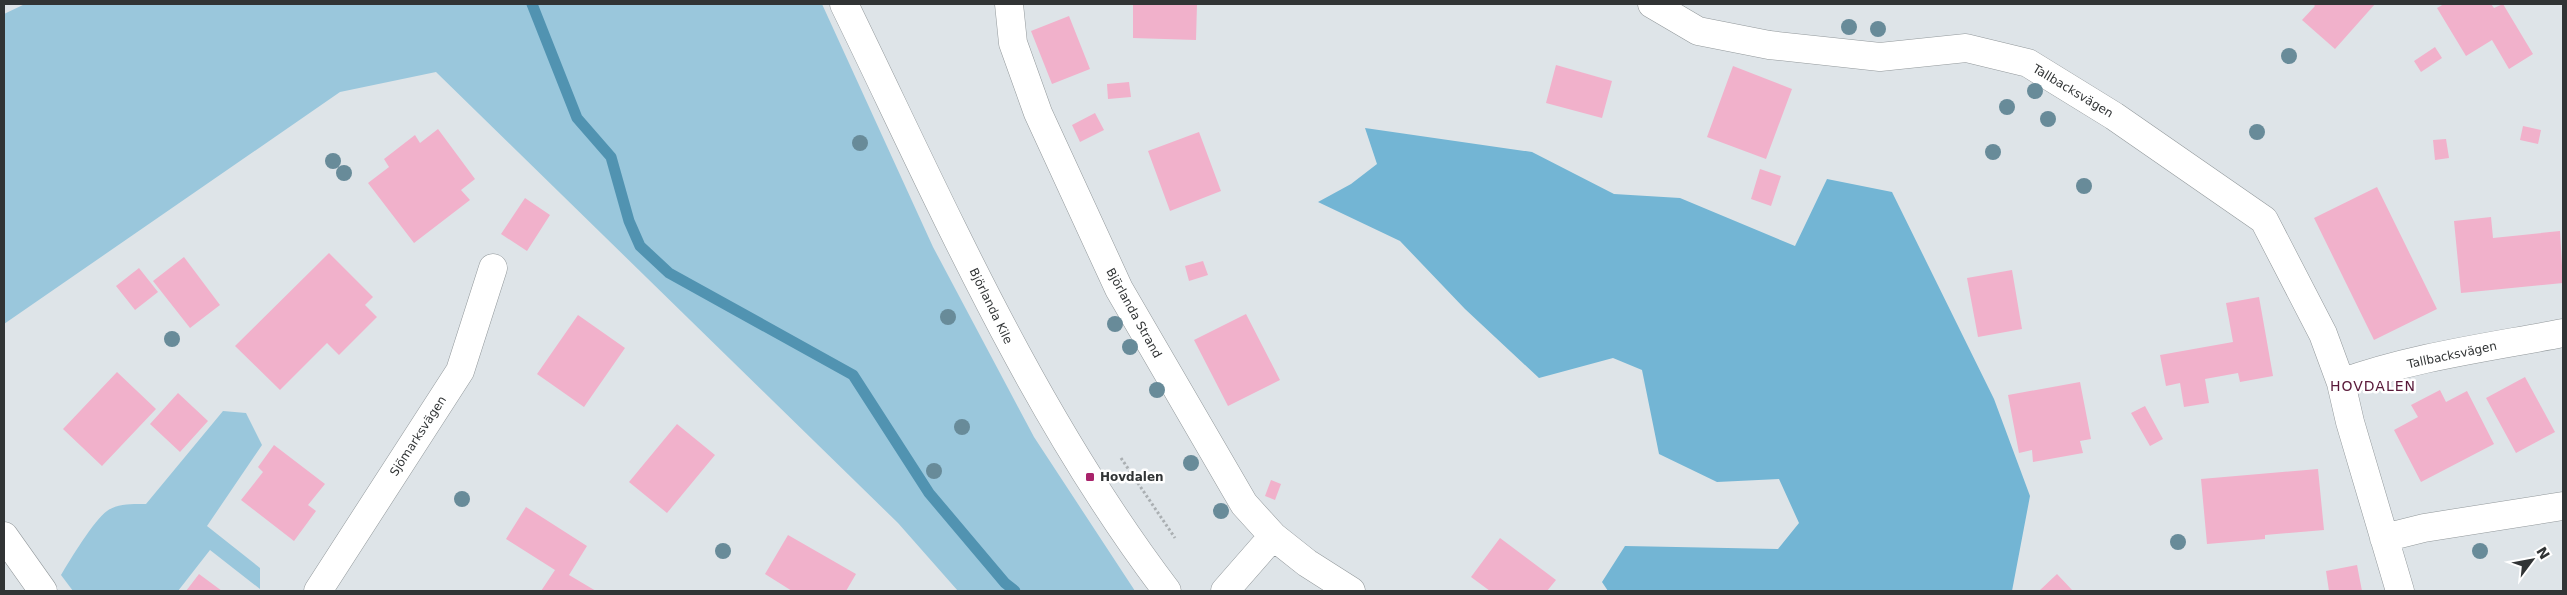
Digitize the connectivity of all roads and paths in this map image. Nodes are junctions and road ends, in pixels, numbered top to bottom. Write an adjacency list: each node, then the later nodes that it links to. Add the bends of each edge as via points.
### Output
1 (844, 4): 13 (street, Björlanda Kile, via 999,322 1044,405)
2 (1009, 4): 9 (street, Björlanda Strand, via 1013,43 1038,113 1119,289 1244,504)
3 (1652, 4): 6 (street, Tallbacksvägen, via 1698,31 1769,45 1880,57 1966,48 2028,63 2114,116 2264,220 2323,334)
4 (493, 268): 12 (street, Sjömarksvägen, via 460,371)
5 (2563, 333): 6 (street, Tallbacksvägen, via 2364,374)
6 (2341, 383): 10 (street, Tallbacksvägen)
7 (2563, 506): 10 (street, via 2424,528)
8 (4, 536): 11 (street)
9 (1273, 536): 14 (street); 15 (street, Björlanda Strand)
10 (2384, 538): 16 (street, Tallbacksvägen)
11 (43, 591)
12 (318, 591)
13 (1167, 591)
14 (1225, 591)
15 (1351, 591)
16 (2400, 591)

